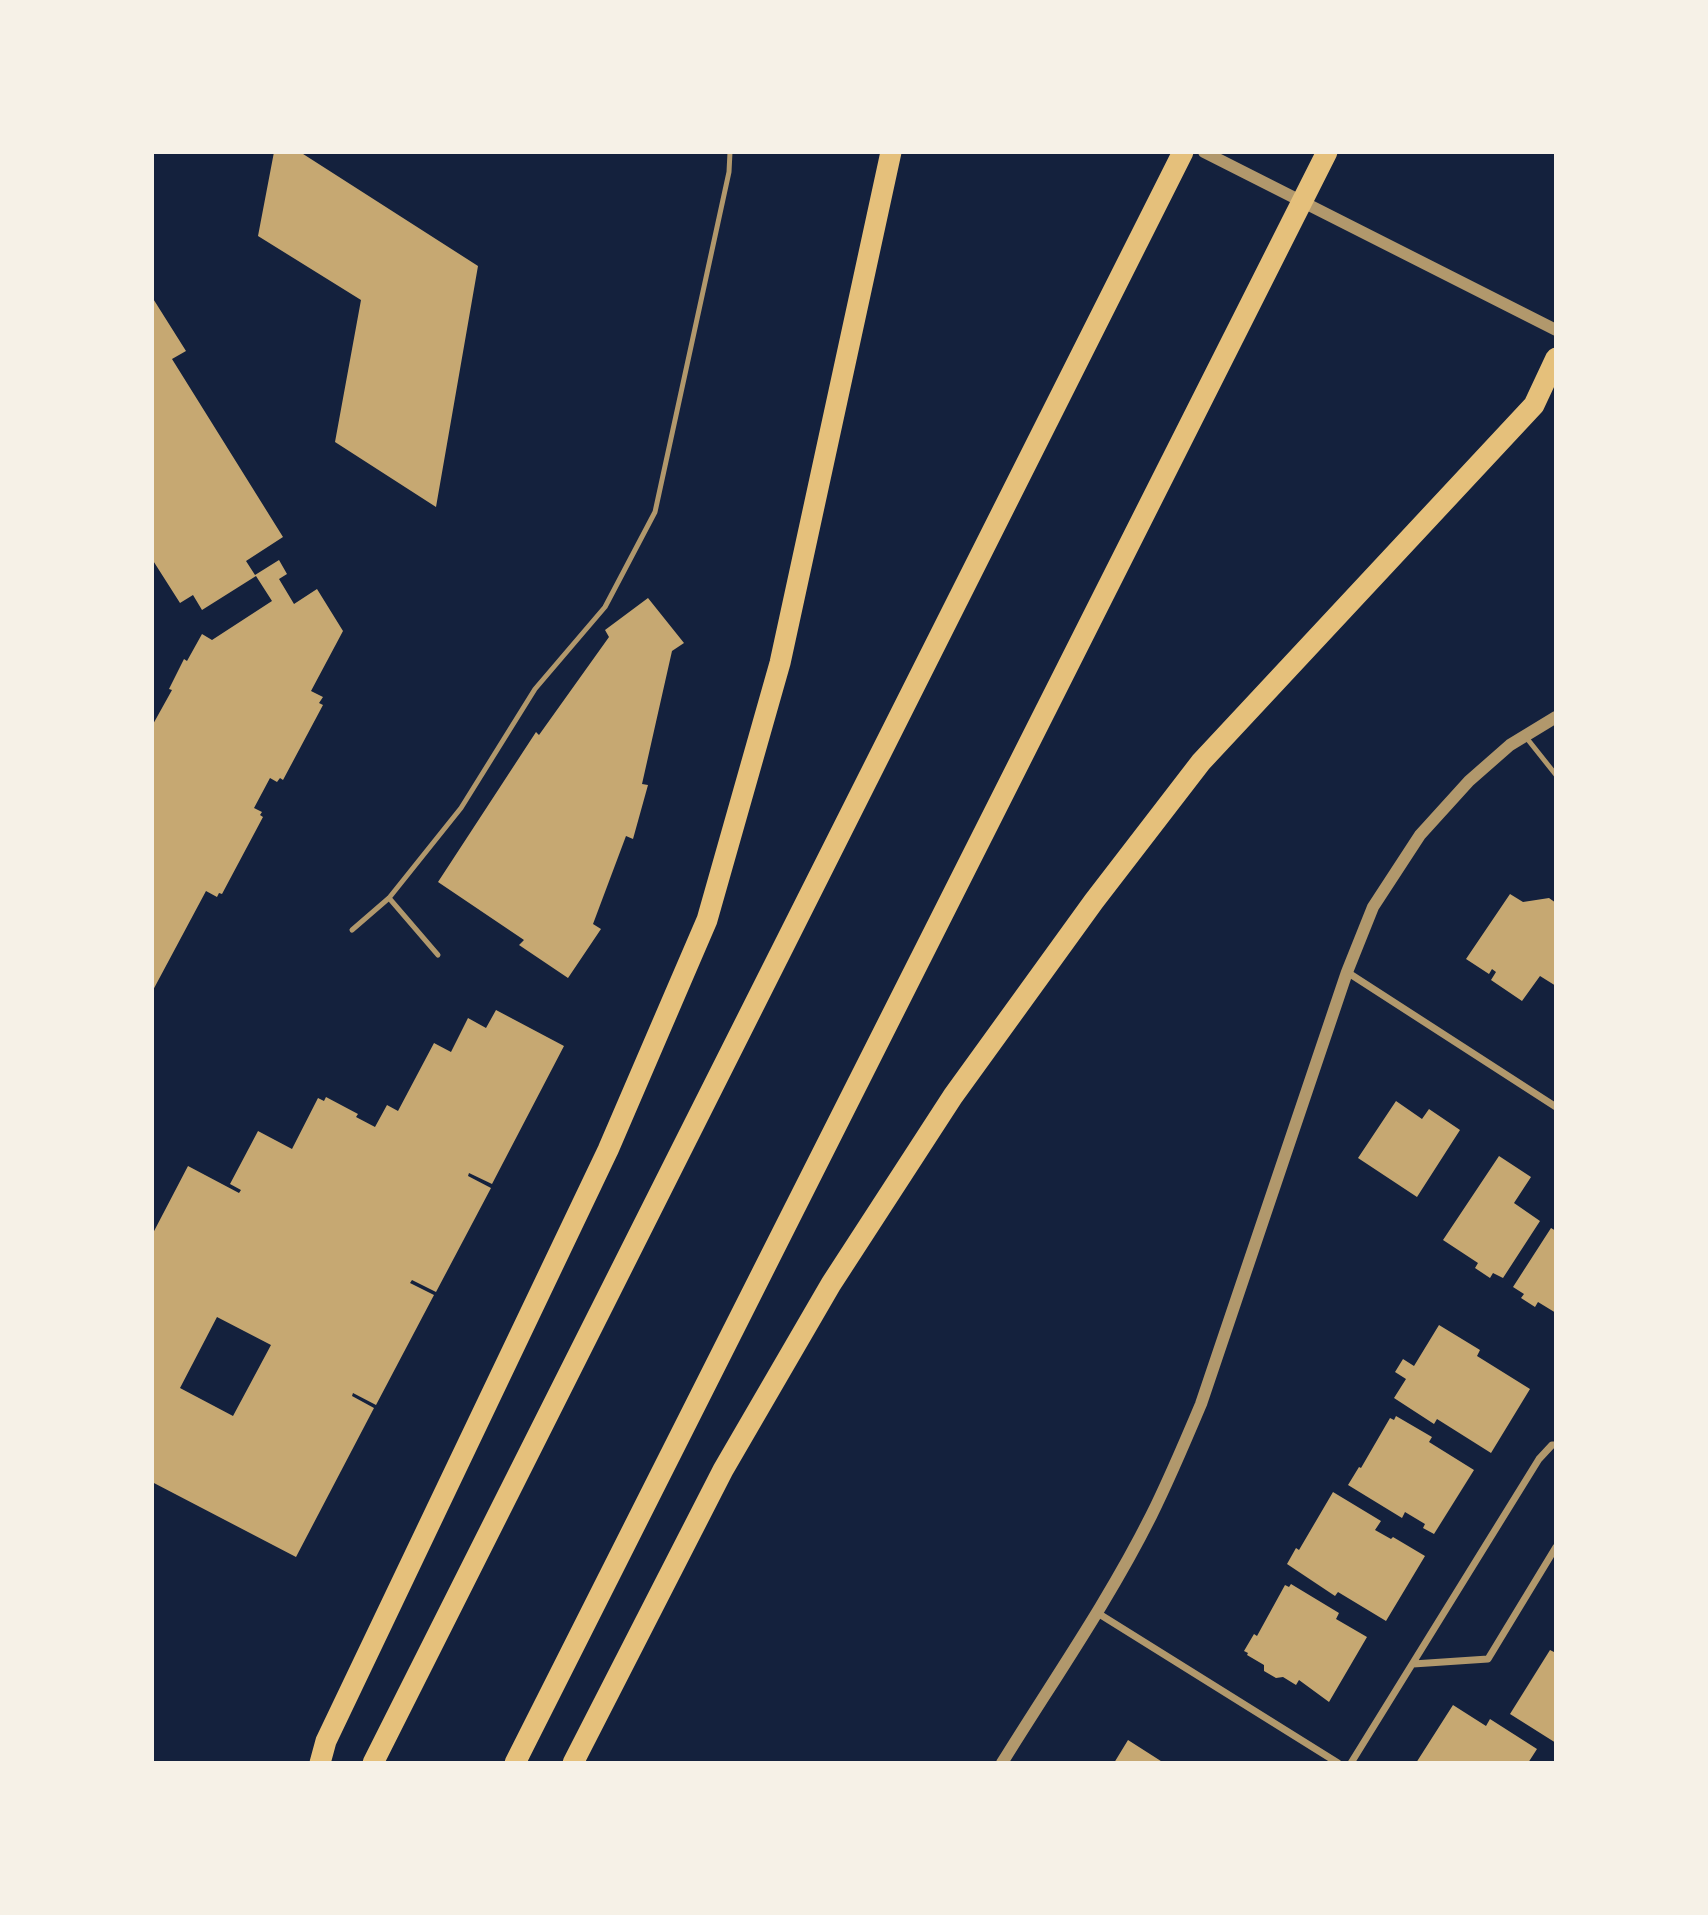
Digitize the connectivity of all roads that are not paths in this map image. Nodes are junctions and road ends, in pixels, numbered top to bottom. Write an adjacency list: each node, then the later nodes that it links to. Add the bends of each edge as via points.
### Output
1 (730, 152): 11 (lane, via 655,512 605,607 535,689 461,807)
2 (891, 152): 20 (highway, via 780,663 707,920 608,1150 326,1741)
3 (1183, 152): 21 (highway)
4 (1204, 152): 6 (street)
5 (1327, 152): 22 (highway)
6 (1556, 330)
7 (1556, 358): 23 (highway, via 1534,405 1201,762 953,1096 831,1284 723,1470)
8 (1556, 717): 9 (street)
9 (1525, 736): 10 (lane); 14 (street, via 1469,781 1420,835 1373,906)
10 (1556, 775)
11 (389, 898): 12 (lane); 13 (lane)
12 (352, 930)
13 (438, 955)
14 (1347, 972): 15 (street); 18 (street, via 1201,1404 1150,1519)
15 (1556, 1107)
16 (1556, 1445): 19 (street, via 1539,1459)
17 (1556, 1546): 19 (street, via 1488,1659)
18 (1096, 1612): 24 (street); 25 (street)
19 (1413, 1664): 26 (street)
20 (320, 1763)
21 (373, 1763)
22 (515, 1763)
23 (573, 1763)
24 (1002, 1763)
25 (1338, 1763)
26 (1351, 1763)

